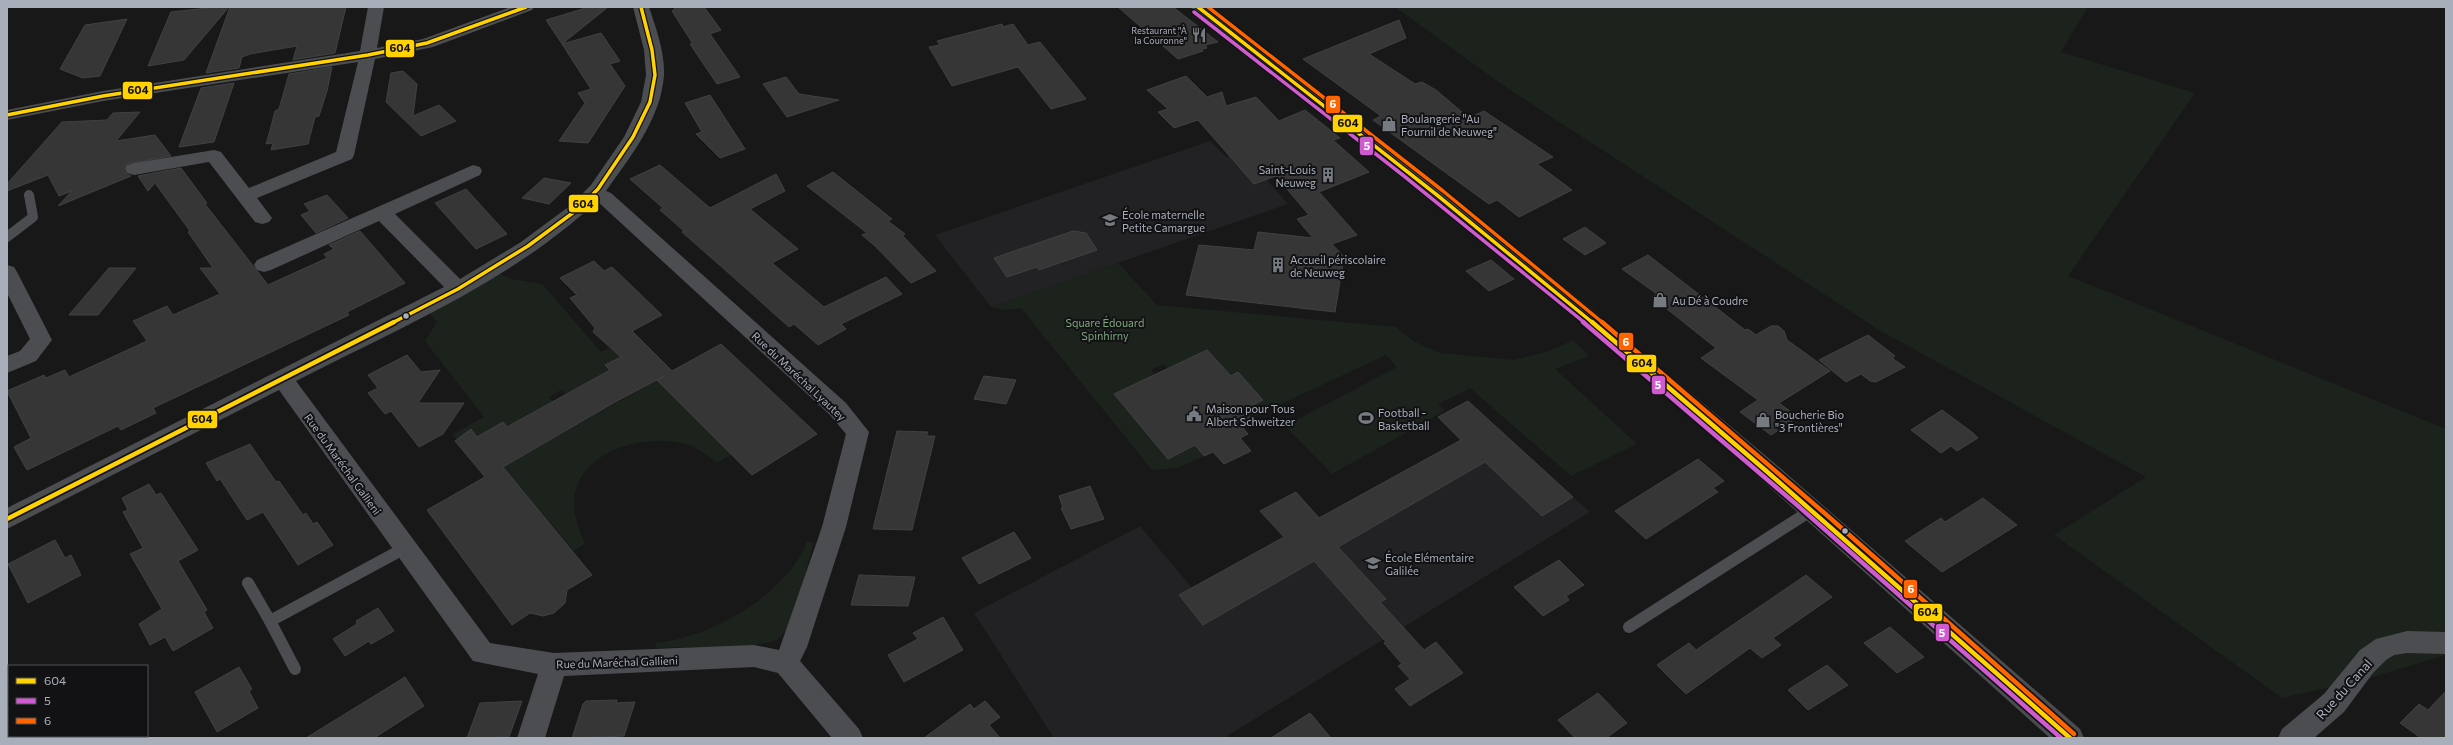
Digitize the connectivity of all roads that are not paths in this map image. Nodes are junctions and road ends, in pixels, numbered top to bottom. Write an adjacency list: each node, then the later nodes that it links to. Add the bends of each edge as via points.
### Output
1 (376, 7): 5 (street)
2 (526, 7): 5 (street, via 427,43)
3 (641, 7): 9 (street, via 648,30 655,74 646,114)
4 (1198, 7): 20 (main road, via 1260,53 1459,212 1606,333)
5 (368, 55): 6 (street, via 103,96); 11 (street, via 345,155)
6 (7, 115)
7 (134, 169): 11 (street, via 214,156)
8 (473, 171): 12 (street)
9 (594, 194): 17 (street, via 541,236 492,270); 27 (street, Rue du Maréchal Lyautey, via 604,197 838,409 858,432 834,527 794,648)
10 (29, 195): 14 (lane, via 33,216)
11 (246, 196): 13 (street)
12 (382, 212): 15 (street); 17 (street)
13 (262, 218)
14 (7, 237)
15 (264, 265)
16 (7, 272): 18 (street, via 41,340 28,356)
17 (458, 289): 19 (street)
18 (7, 365)
19 (283, 379): 21 (street); 22 (street, Rue du Maréchal Gallieni)
20 (1812, 510): 25 (lane); 32 (main road)
21 (7, 519)
22 (405, 548): 24 (lane); 28 (street, Rue du Maréchal Gallieni, via 482,653)
23 (248, 583): 24 (lane)
24 (270, 621): 29 (lane)
25 (1629, 627)
26 (2446, 643): 33 (street, Rue du Canal, via 2417,642 2386,647 2363,666 2335,702)
27 (786, 663): 28 (street, Rue du Maréchal Gallieni, via 754,656); 31 (street)
28 (554, 665): 30 (street)
29 (295, 669)
30 (531, 738)
31 (849, 738)
32 (2070, 738)
33 (2292, 738)

